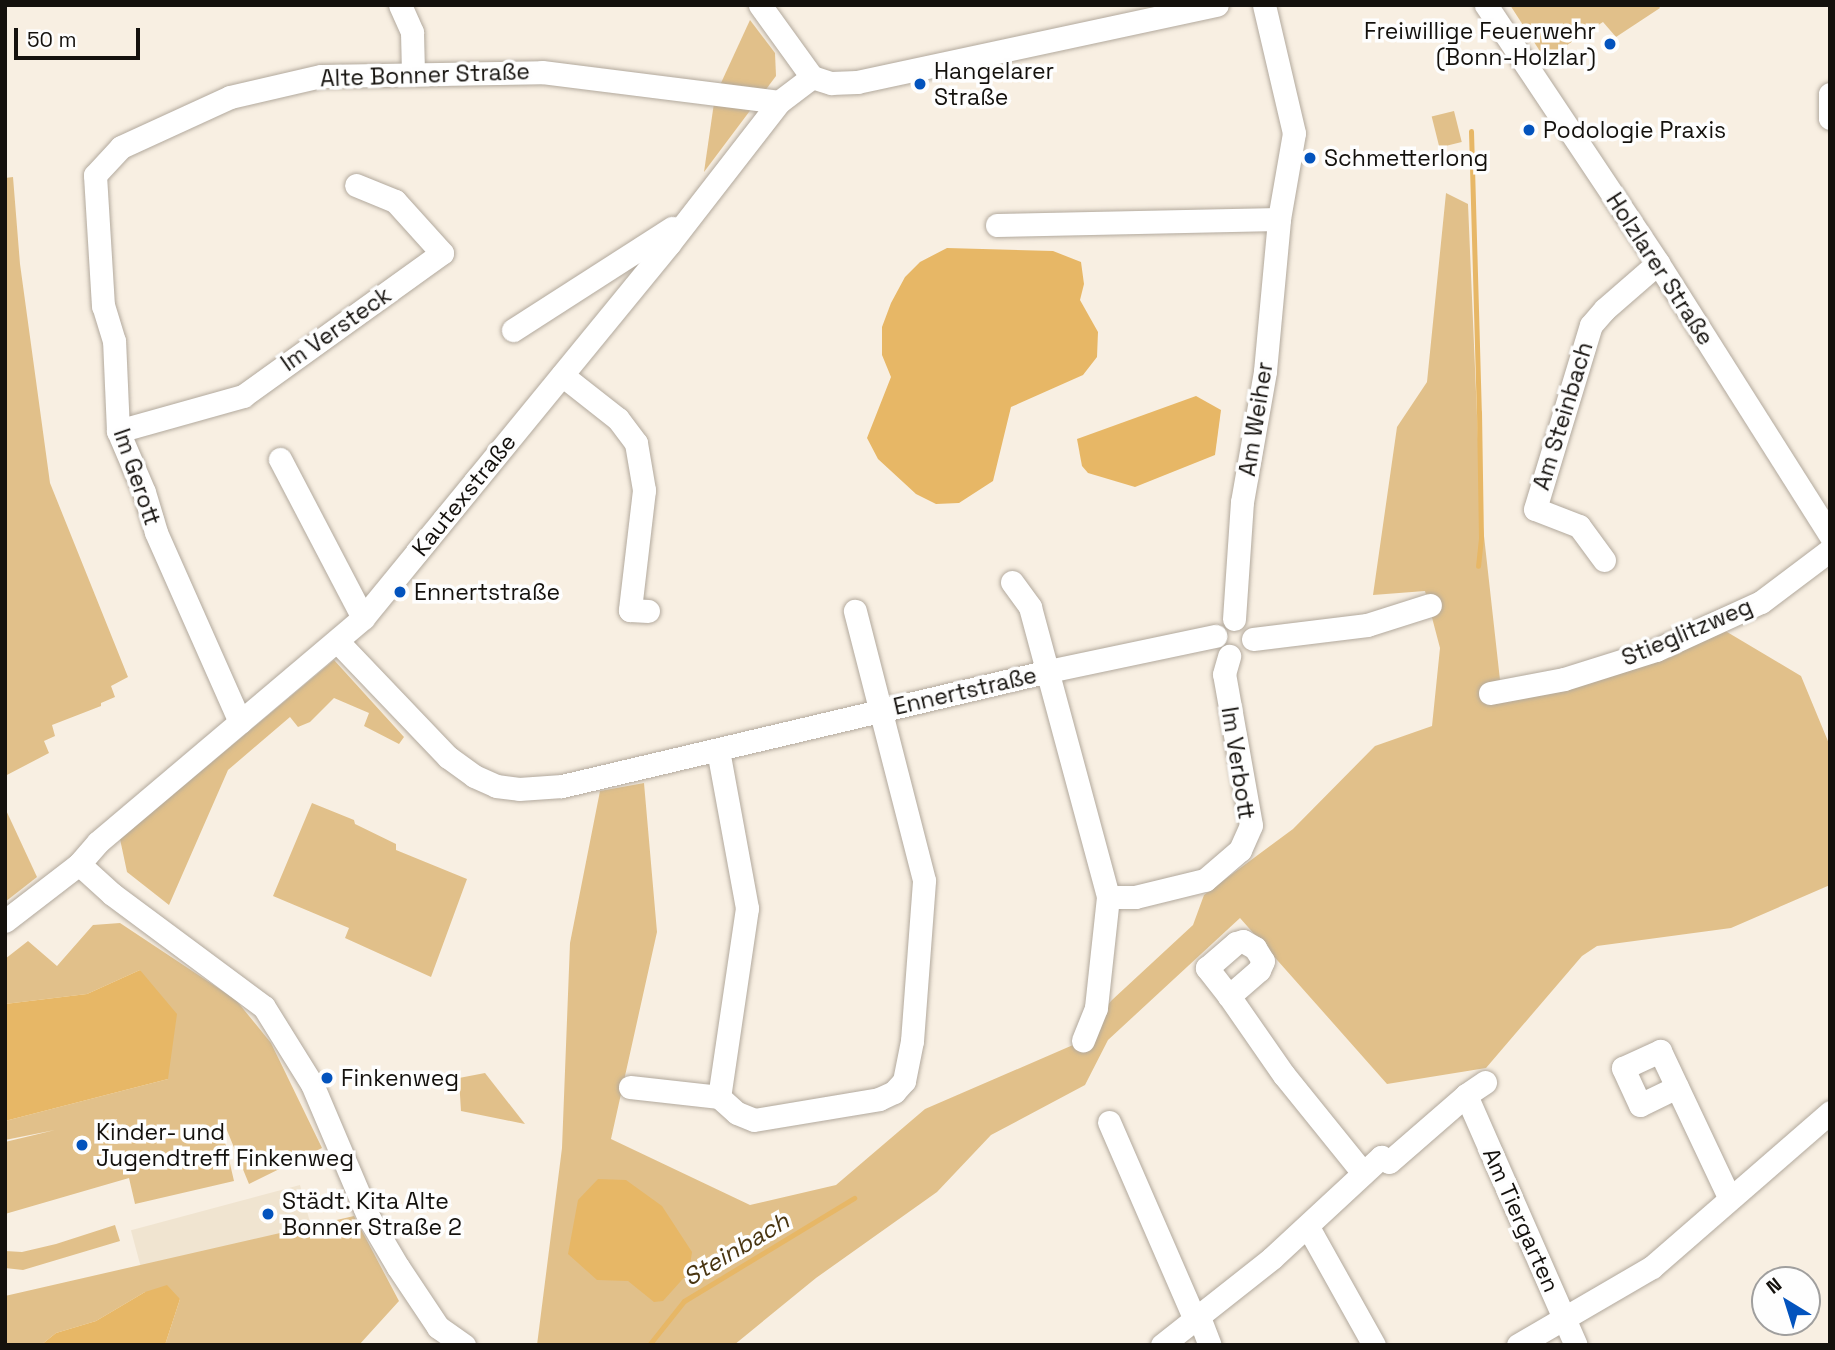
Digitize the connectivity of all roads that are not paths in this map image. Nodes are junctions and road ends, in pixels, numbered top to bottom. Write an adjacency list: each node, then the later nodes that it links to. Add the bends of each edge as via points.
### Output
1 (400, 5): 6 (street, via 412,32)
2 (760, 5): 7 (street)
3 (1217, 5): 7 (street, via 857,82 831,83)
4 (1264, 5): 14 (street, Am Weiher, via 1294,133)
5 (1486, 5): 16 (street, Holzlarer Straße)
6 (413, 73): 9 (street, Alte Bonner Straße, via 541,72); 11 (street, Alte Bonner Straße, via 321,76 230,97 121,147)
7 (812, 77): 9 (street, Kautexstraße)
8 (1830, 94): 10 (street)
9 (779, 102): 13 (street, Kautexstraße)
10 (1830, 118)
11 (95, 175): 19 (street, Im Gerott, via 103,306 114,341)
12 (356, 185): 19 (street, Im Versteck, via 395,201 442,253 243,396)
13 (687, 219): 17 (street); 18 (street, Kautexstraße)
14 (1279, 219): 15 (street); 29 (street, Am Weiher, via 1265,370 1242,502)
15 (997, 225)
16 (1658, 263): 21 (street, Holzlarer Straße); 23 (street, Am Steinbach, via 1591,325 1535,509 1579,526)
17 (513, 330)
18 (562, 375): 26 (street, via 618,419 636,443 644,490 630,610); 28 (street, Kautexstraße)
19 (118, 431): 37 (street, Im Gerott, via 156,532)
20 (280, 458): 28 (street)
21 (1830, 536)
22 (1830, 550): 35 (street, Stieglitzweg, via 1761,602 1656,650 1564,679)
23 (1604, 561)
24 (1012, 582): 34 (street, Ennertstraße, via 1031,607)
25 (1430, 605): 31 (street, via 1367,625)
26 (648, 611)
27 (855, 611): 36 (street, Ennertstraße)
28 (363, 618): 32 (street, Kautexstraße)
29 (1234, 619): 30 (street, via 1223,622); 31 (street, via 1250,627)
30 (1215, 636): 33 (street, via 1219,648); 34 (street, Ennertstraße)
31 (1253, 639): 33 (street, via 1245,653)
32 (337, 641): 37 (street, Kautexstraße); 38 (street, Ennertstraße, via 448,757 496,786 562,786)
33 (1229, 656): 40 (street, Im Verbott, via 1224,674 1251,825 1240,850 1205,880 1135,897)
34 (1049, 671): 36 (street, Ennertstraße); 40 (street)
35 (1490, 693)
36 (882, 710): 38 (street, Ennertstraße); 46 (street, via 924,880 912,1041 904,1082 878,1099 754,1120)
37 (240, 723): 39 (street, Kautexstraße, via 98,842)
38 (718, 750): 46 (street, via 747,908)
39 (79, 864): 41 (street, Kautexstraße); 54 (street, via 112,894 264,1007 313,1084 370,1221 438,1327)
40 (1108, 897): 43 (street, via 1096,1008)
41 (5, 921)
42 (1229, 996): 49 (street, via 1284,1075)
43 (1083, 1040)
44 (630, 1087): 46 (street)
45 (1677, 1087): 50 (street)
46 (719, 1097)
47 (1830, 1112): 50 (street)
48 (1109, 1122): 52 (street)
49 (1363, 1173): 51 (street); 53 (street, Am Tiergarten, via 1381,1157 1389,1162 1470,1093)
50 (1729, 1197): 53 (street, via 1652,1267)
51 (1308, 1227): 52 (street); 57 (street)
52 (1197, 1318): 55 (street); 56 (street)
53 (1564, 1319): 58 (street); 59 (street, Am Tiergarten)
54 (464, 1345)
55 (1162, 1345)
56 (1210, 1345)
57 (1374, 1345)
58 (1518, 1345)
59 (1576, 1345)

